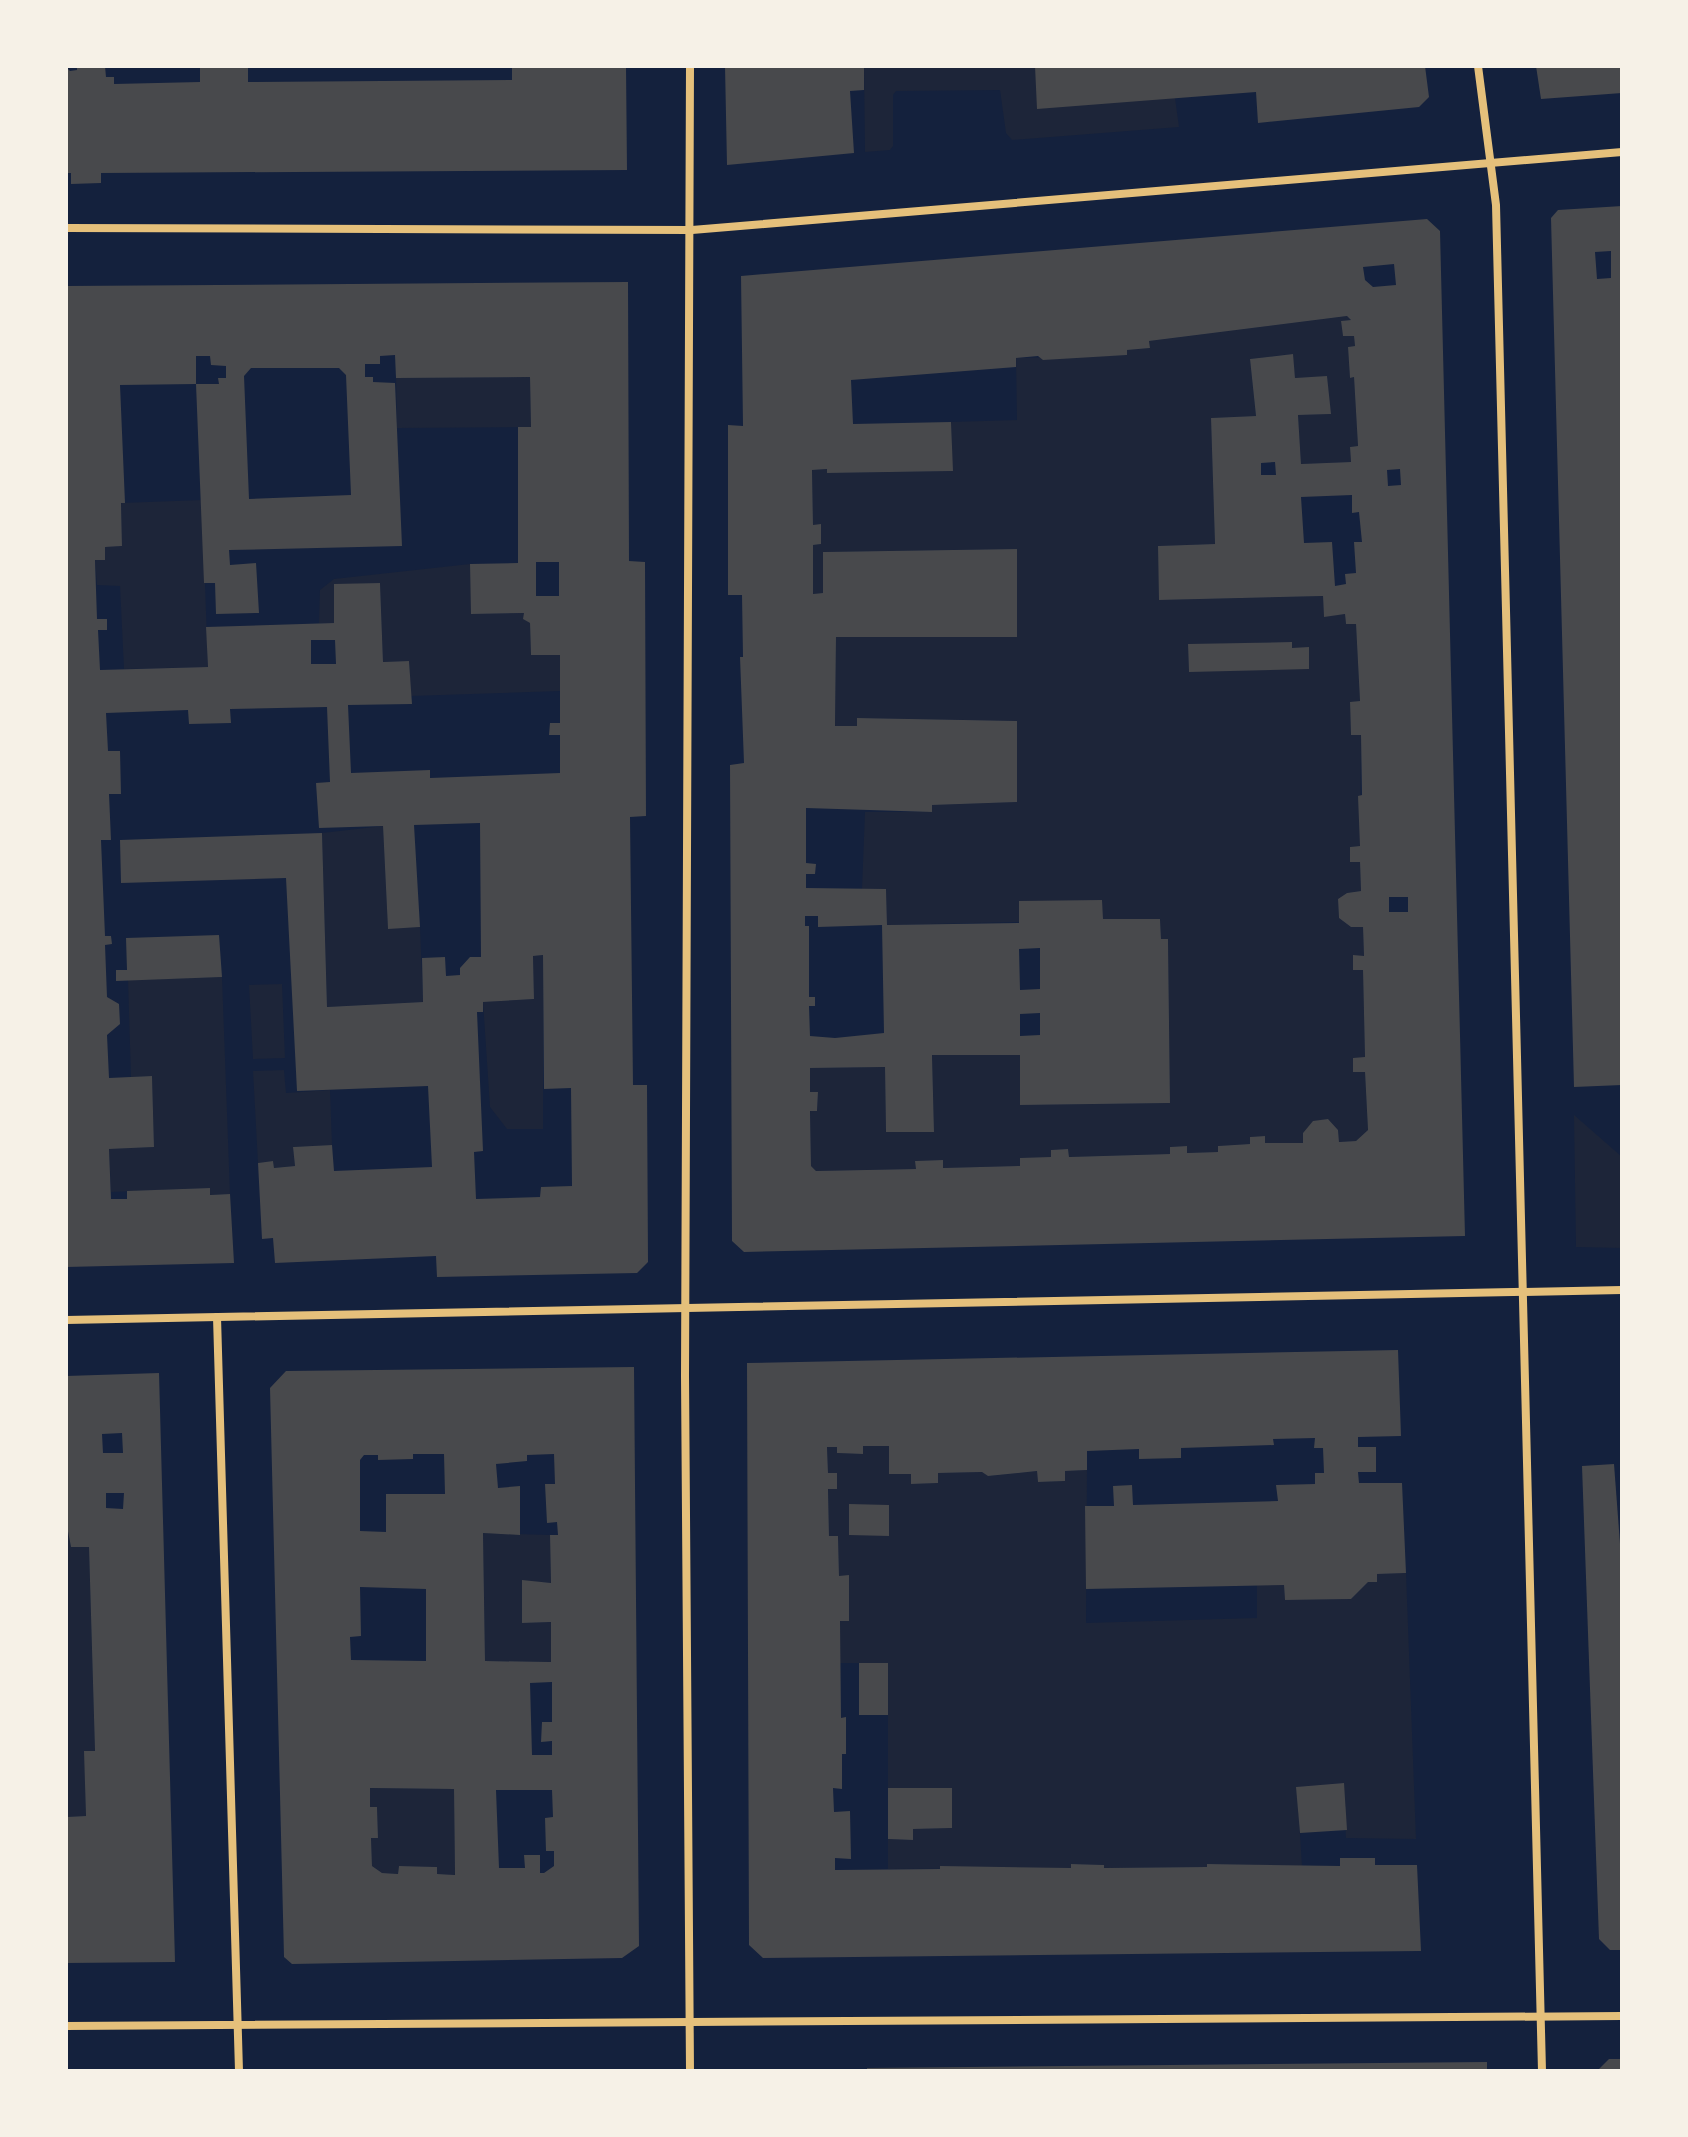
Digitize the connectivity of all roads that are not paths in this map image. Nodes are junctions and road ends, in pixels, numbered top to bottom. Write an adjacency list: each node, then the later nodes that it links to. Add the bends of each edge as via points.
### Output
1 (690, 66): 6 (street)
2 (1478, 66): 4 (street)
3 (1622, 152): 4 (street)
4 (1492, 162): 6 (street); 8 (street)
5 (66, 228): 6 (street)
6 (692, 230): 9 (street)
7 (1622, 1290): 8 (street)
8 (1523, 1293): 9 (street); 13 (street)
9 (687, 1308): 10 (street); 14 (street)
10 (217, 1317): 11 (street); 15 (street)
11 (66, 1320)
12 (1622, 2016): 13 (street)
13 (1542, 2017): 14 (street); 19 (street)
14 (690, 2021): 15 (street); 18 (street)
15 (237, 2023): 16 (street); 17 (street)
16 (66, 2026)
17 (239, 2071)
18 (690, 2071)
19 (1542, 2071)

